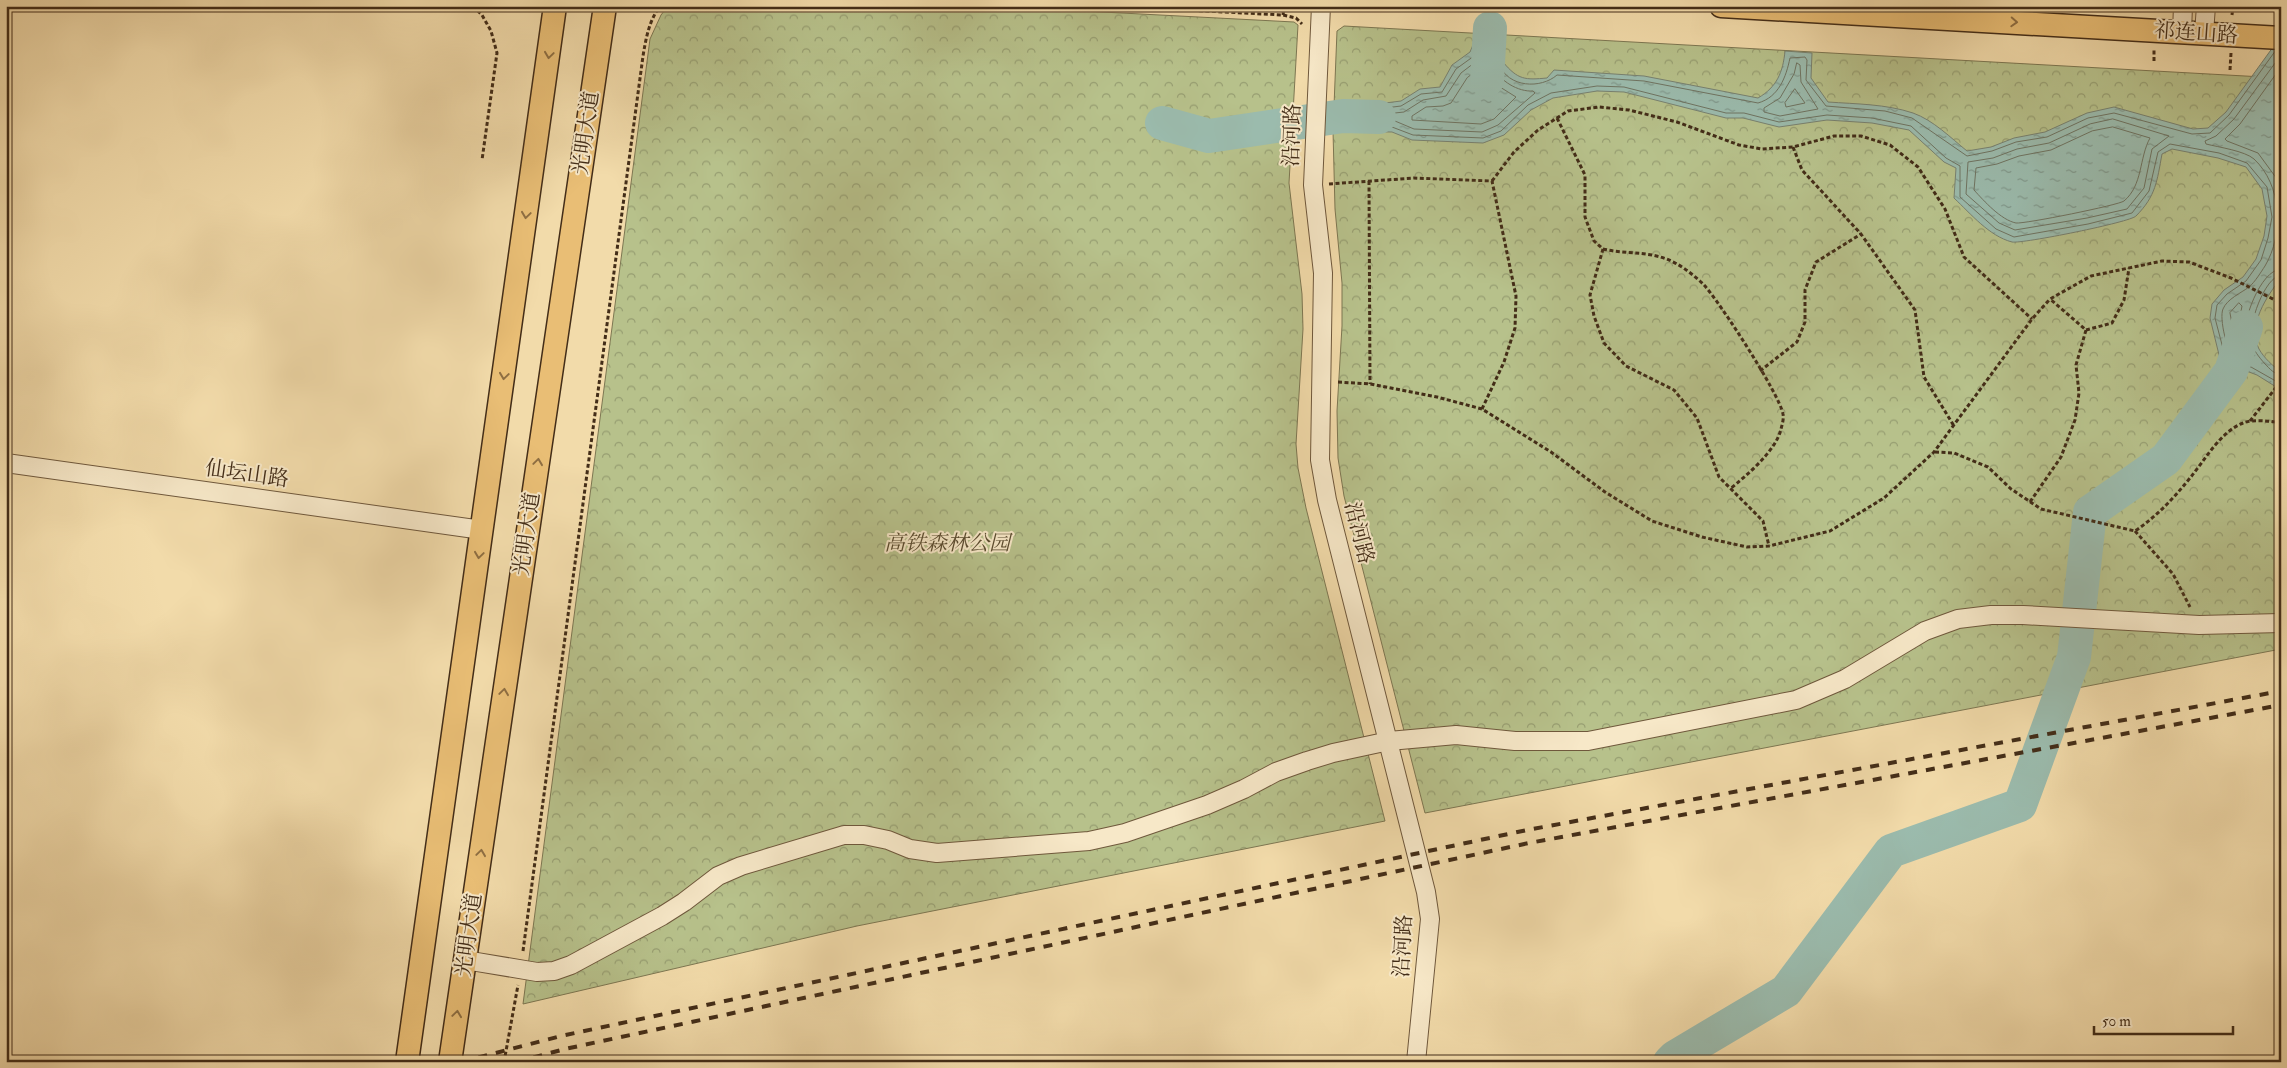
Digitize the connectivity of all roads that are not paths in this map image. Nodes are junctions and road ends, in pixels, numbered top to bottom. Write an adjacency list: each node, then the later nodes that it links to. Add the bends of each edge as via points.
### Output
1 (556, 6): 11 (main road, 光明大道, one-way to 11)
2 (605, 6): 14 (main road, 光明大道, one-way to 2)
3 (1320, 6): 13 (street, 沿河路, via 1313,185 1323,273 1319,431 1322,470)
4 (1721, 6): 7 (main road, 祁连山路, one-way to 7)
5 (2184, 6): 7 (street)
6 (2206, 6): 8 (street)
7 (2182, 32): 8 (main road, 祁连山路)
8 (2204, 33): 9 (main road, 祁连山路)
9 (2281, 38)
10 (6, 463): 11 (street, 仙坛山路)
11 (482, 530): 15 (main road, 光明大道, one-way to 15)
12 (2281, 624): 13 (street, via 2199,625 1991,615 1958,619 1925,631 1845,679 1796,700 1588,741 1515,741 1456,735)
13 (1389, 741): 14 (street, via 1299,764 1208,805 1089,841 937,853 910,849 872,836 844,835 718,876 677,907 571,965 554,971); 17 (street, 沿河路, via 1430,919)
14 (465, 960): 16 (main road, 光明大道, one-way to 14)
15 (406, 1062)
16 (450, 1062)
17 (1416, 1062)

